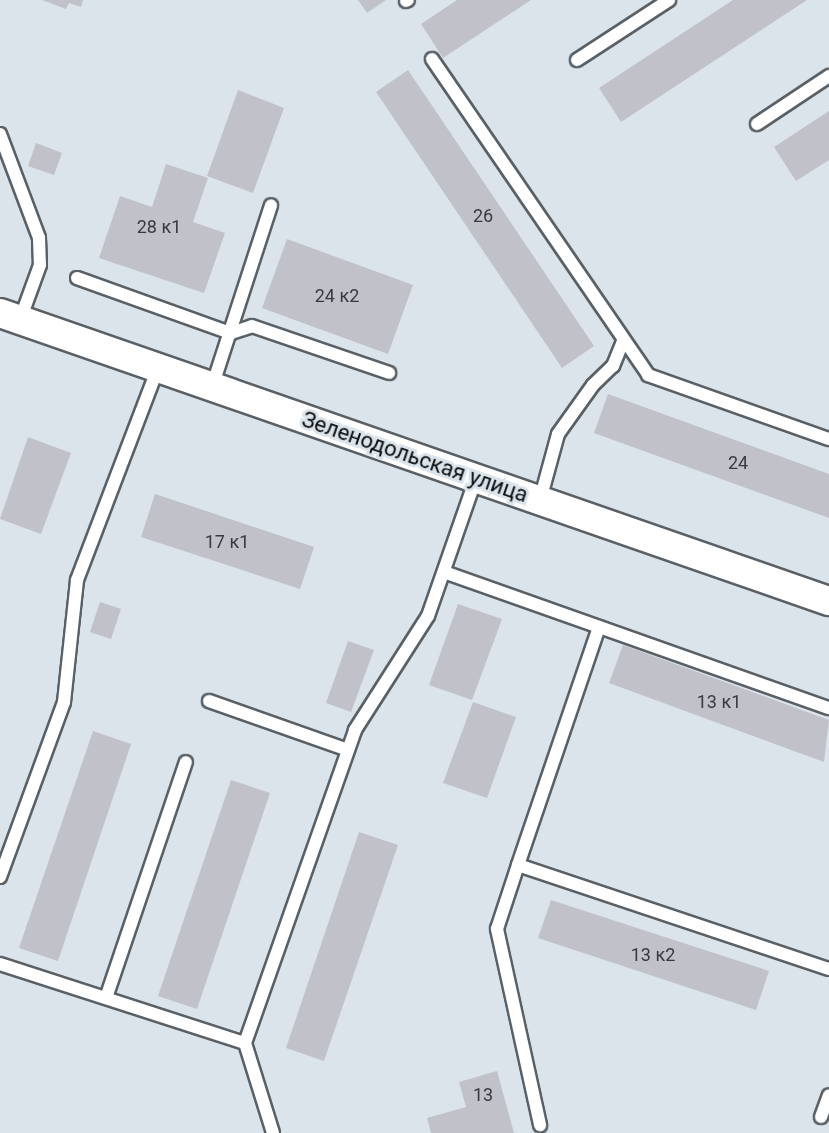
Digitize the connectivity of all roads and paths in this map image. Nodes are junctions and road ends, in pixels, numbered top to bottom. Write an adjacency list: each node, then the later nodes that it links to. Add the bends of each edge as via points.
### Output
1 (669, 0): 3 (lane)
2 (432, 59): 11 (lane)
3 (577, 60)
4 (829, 76): 5 (lane)
5 (757, 124)
6 (0, 134): 9 (lane, via 39,238 40,265)
7 (271, 205): 10 (lane)
8 (77, 278): 10 (lane)
9 (10, 317): 12 (street, Зеленодольская улица)
10 (231, 333): 13 (lane, via 252,326); 14 (lane)
11 (623, 341): 15 (lane, via 648,375); 17 (lane, via 613,366 558,434)
12 (158, 368): 14 (street, Зеленодольская улица); 26 (lane, via 77,580 64,702)
13 (389, 373)
14 (212, 387): 16 (street, Зеленодольская улица)
15 (829, 439)
16 (476, 478): 17 (street, Зеленодольская улица); 18 (lane)
17 (540, 500): 19 (street, Зеленодольская улица)
18 (444, 572): 20 (lane); 23 (lane, via 428,616 355,730)
19 (829, 601)
20 (599, 627): 22 (lane); 25 (lane)
21 (209, 701): 23 (lane)
22 (829, 708)
23 (348, 750): 30 (lane)
24 (186, 762): 29 (lane)
25 (518, 865): 28 (lane); 33 (lane, via 497,929)
26 (0, 877)
27 (0, 964): 29 (lane)
28 (829, 969)
29 (106, 998): 30 (lane)
30 (245, 1043): 34 (lane)
31 (829, 1095): 32 (lane)
32 (821, 1117)
33 (540, 1125)
34 (273, 1133)

